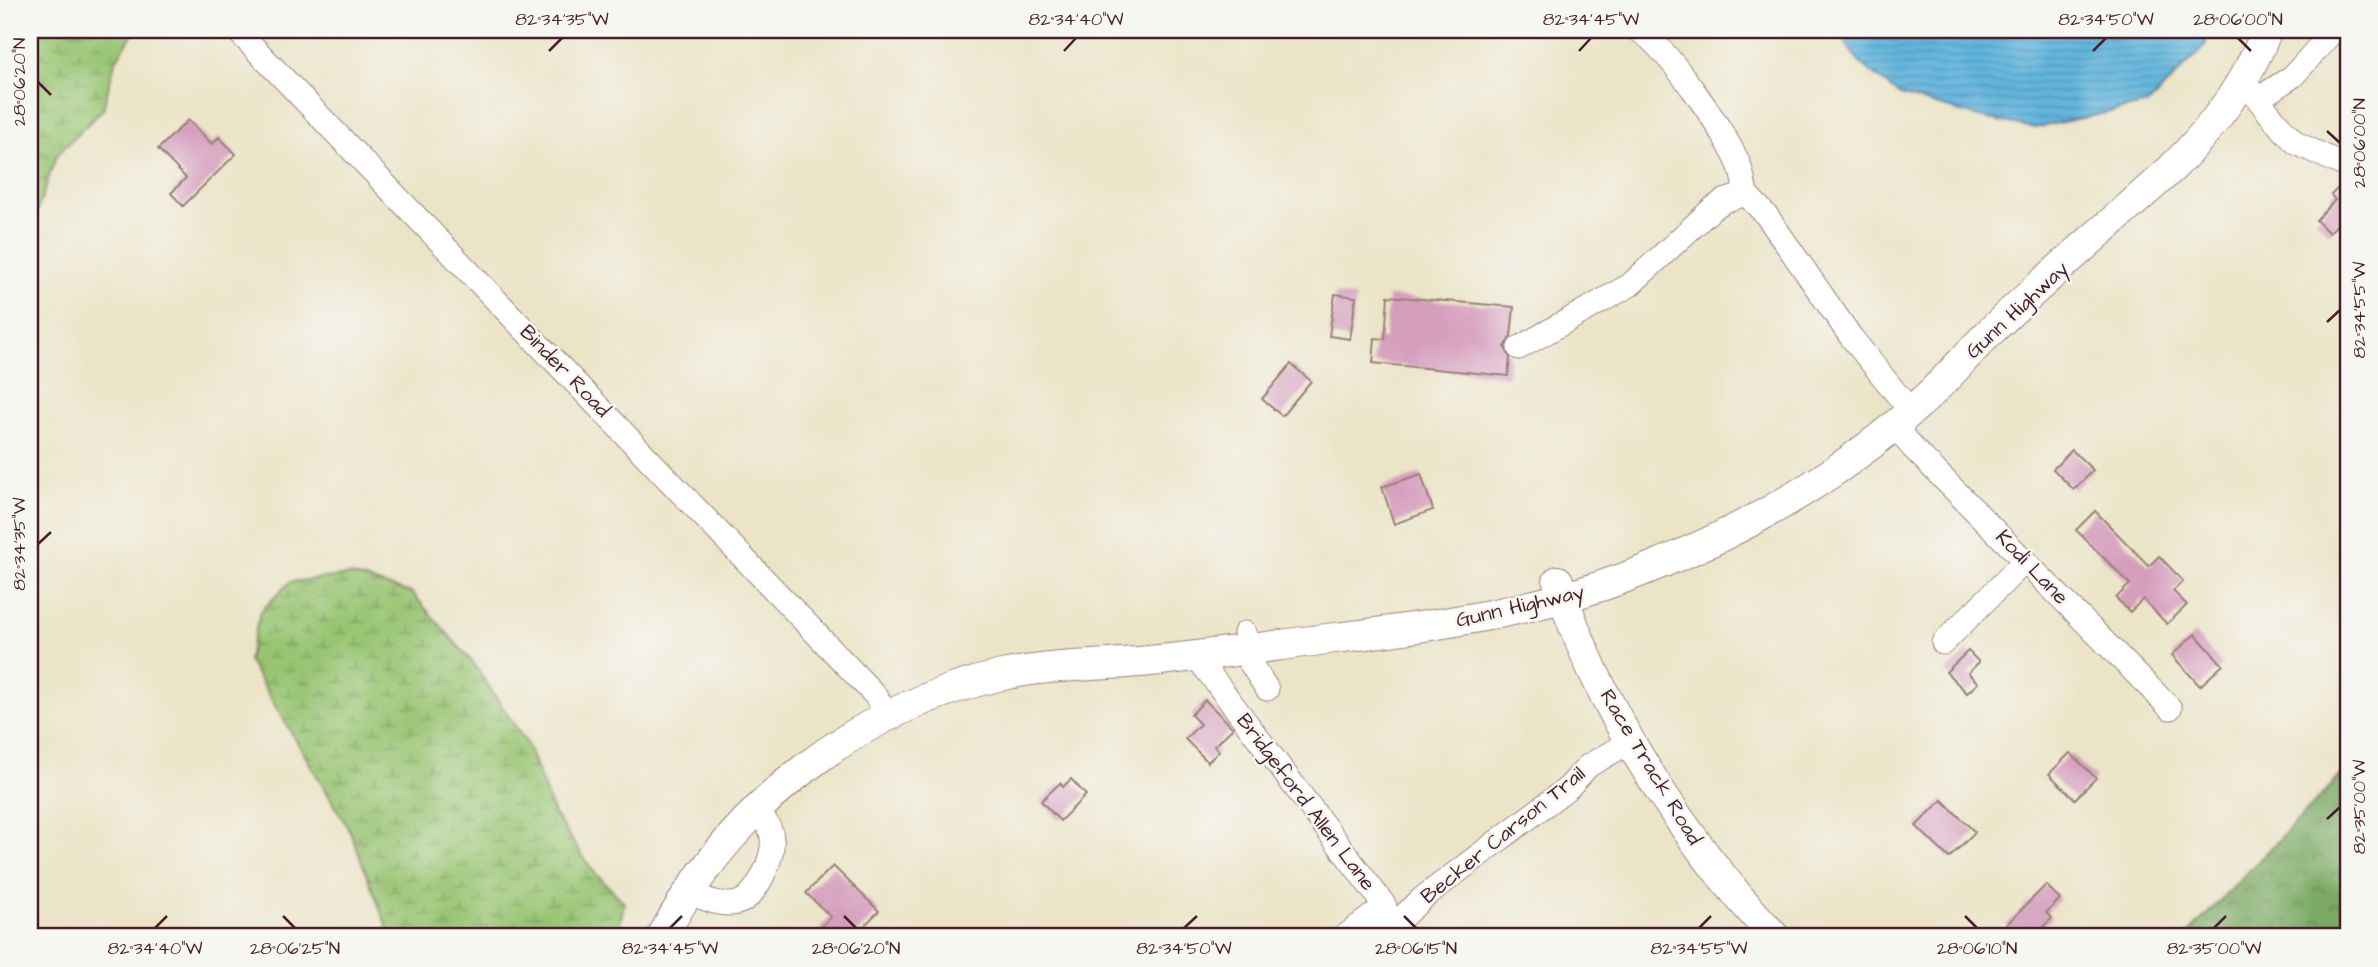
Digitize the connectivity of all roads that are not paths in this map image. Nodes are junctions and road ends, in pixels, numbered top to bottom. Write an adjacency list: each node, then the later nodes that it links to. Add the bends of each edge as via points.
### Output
1 (237, 30): 18 (street, Binder Road, via 875,695)
2 (1638, 30): 7 (street, via 1670,61 1703,104 1740,166)
3 (2267, 30): 5 (main road, Gunn Highway)
4 (2334, 30): 5 (street, via 2293,76)
5 (2250, 89): 6 (street, via 2296,143); 9 (main road, Gunn Highway, via 2221,113 2198,143)
6 (2348, 166)
7 (1746, 194): 8 (street, via 1712,209 1630,285); 9 (street, Kodi Lane, via 1767,216 1851,337)
8 (1519, 348)
9 (1897, 412): 10 (street, Kodi Lane, via 1912,447); 11 (main road, Gunn Highway, via 1716,518)
10 (2025, 561): 13 (street); 17 (street, Kodi Lane)
11 (1561, 589): 12 (main road, Gunn Highway, via 1516,610 1436,624); 19 (main road, Race Track Road, via 1596,675)
12 (1246, 641): 14 (main road, Gunn Highway); 15 (main road, via 1122,650); 16 (street, via 1254,671)
13 (1943, 643)
14 (1196, 656): 15 (main road, Gunn Highway); 23 (street, Bridgeford Allen Lane, via 1385,906)
15 (1053, 667): 18 (main road, Gunn Highway, via 973,682)
16 (1267, 689)
17 (2169, 708)
18 (888, 715): 20 (main road, Gunn Highway, via 822,755)
19 (1631, 741): 24 (street, Becker Carson Trail, via 1588,766 1569,787 1424,897); 25 (main road, Race Track Road, via 1691,836)
20 (757, 808): 21 (main road, Gunn Highway); 21 (street, via 773,840 766,869 748,899 721,903)
21 (688, 892): 22 (main road, Gunn Highway)
22 (667, 935)
23 (1344, 937)
24 (1381, 937)
25 (1775, 937)

